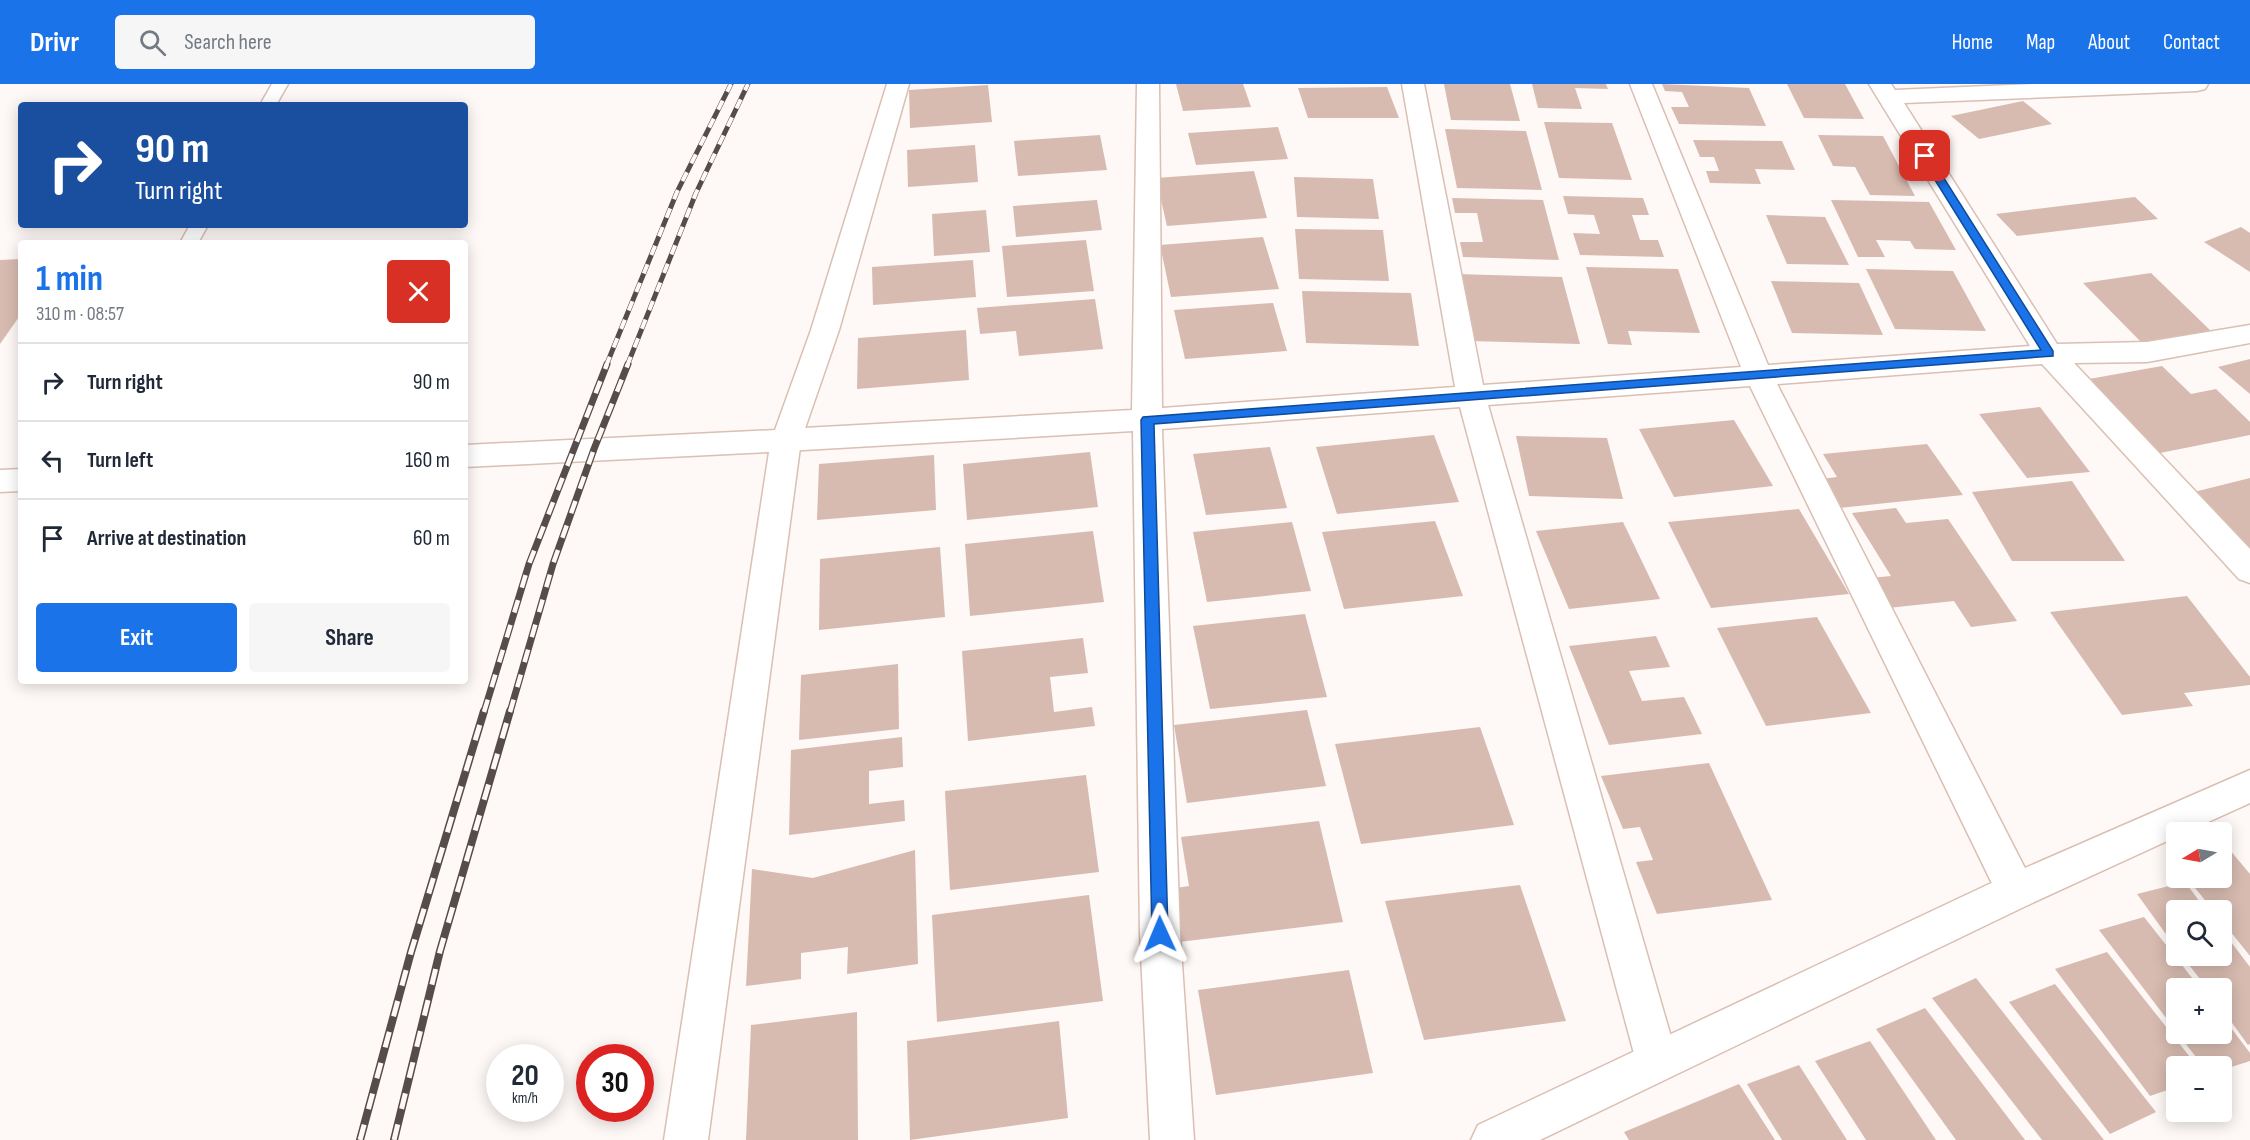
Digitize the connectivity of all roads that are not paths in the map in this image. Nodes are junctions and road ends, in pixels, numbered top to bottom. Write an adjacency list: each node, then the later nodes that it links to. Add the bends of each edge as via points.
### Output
1 (280, 84): 8 (lane)
2 (898, 84): 14 (street, via 825,330)
3 (1148, 84): 13 (street)
4 (1413, 84): 12 (street)
5 (1641, 84): 11 (street)
6 (2197, 84): 7 (street)
7 (1884, 91): 10 (street)
8 (270, 102)
9 (2250, 334): 10 (street, via 2147,352)
10 (2049, 354): 11 (street); 18 (street)
11 (1758, 374): 12 (street); 20 (street)
12 (1471, 396): 13 (street); 21 (street)
13 (1147, 420): 14 (street); 23 (street, via 1160,934)
14 (786, 440): 15 (street); 22 (street)
15 (468, 456)
16 (18, 480): 17 (street)
17 (0, 481)
18 (2250, 570)
19 (2250, 786): 20 (street)
20 (2016, 891): 21 (street)
21 (1657, 1061): 24 (street)
22 (686, 1140)
23 (1172, 1140)
24 (1493, 1140)

